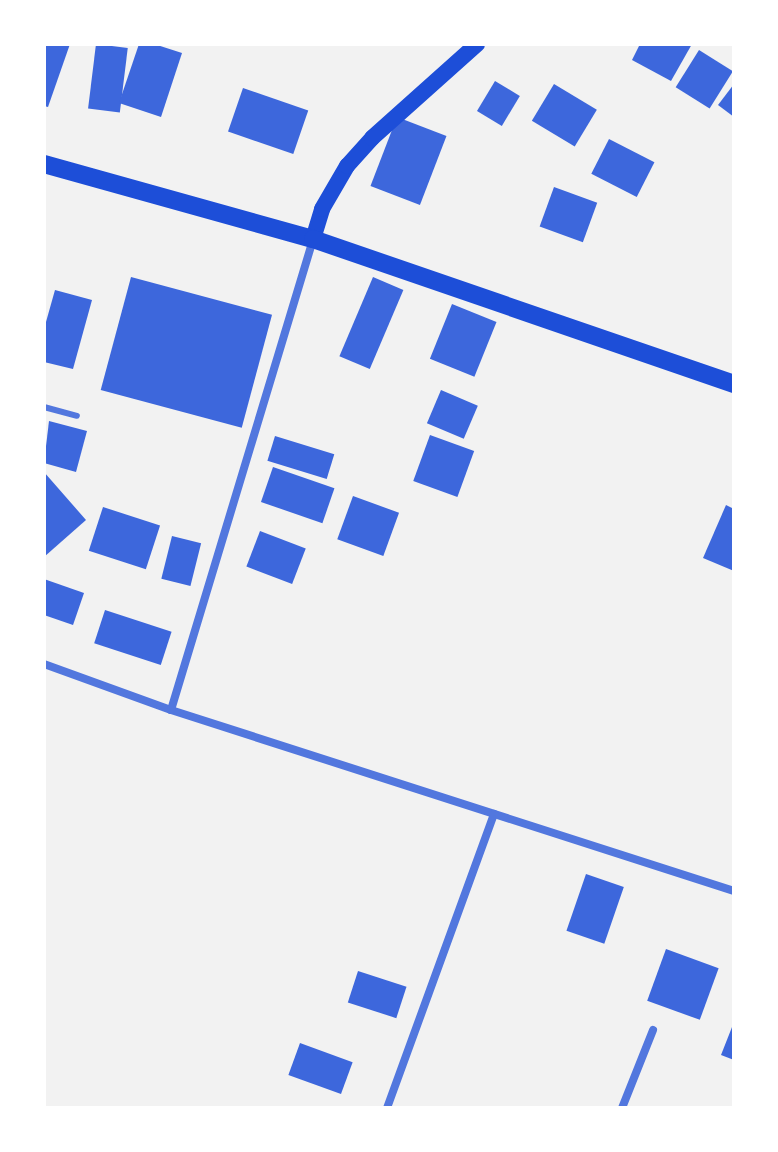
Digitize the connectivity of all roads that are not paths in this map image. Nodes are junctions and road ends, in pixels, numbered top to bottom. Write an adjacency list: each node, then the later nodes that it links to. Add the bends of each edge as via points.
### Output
1 (477, 44): 3 (main road, via 347,166 322,209)
2 (44, 164): 3 (highway)
3 (313, 239): 4 (highway); 8 (street)
4 (734, 384)
5 (44, 407): 6 (lane)
6 (77, 416)
7 (44, 664): 8 (street)
8 (171, 710): 9 (street)
9 (494, 814): 10 (street); 12 (street)
10 (734, 891)
11 (653, 1030): 13 (street)
12 (387, 1108)
13 (622, 1108)

